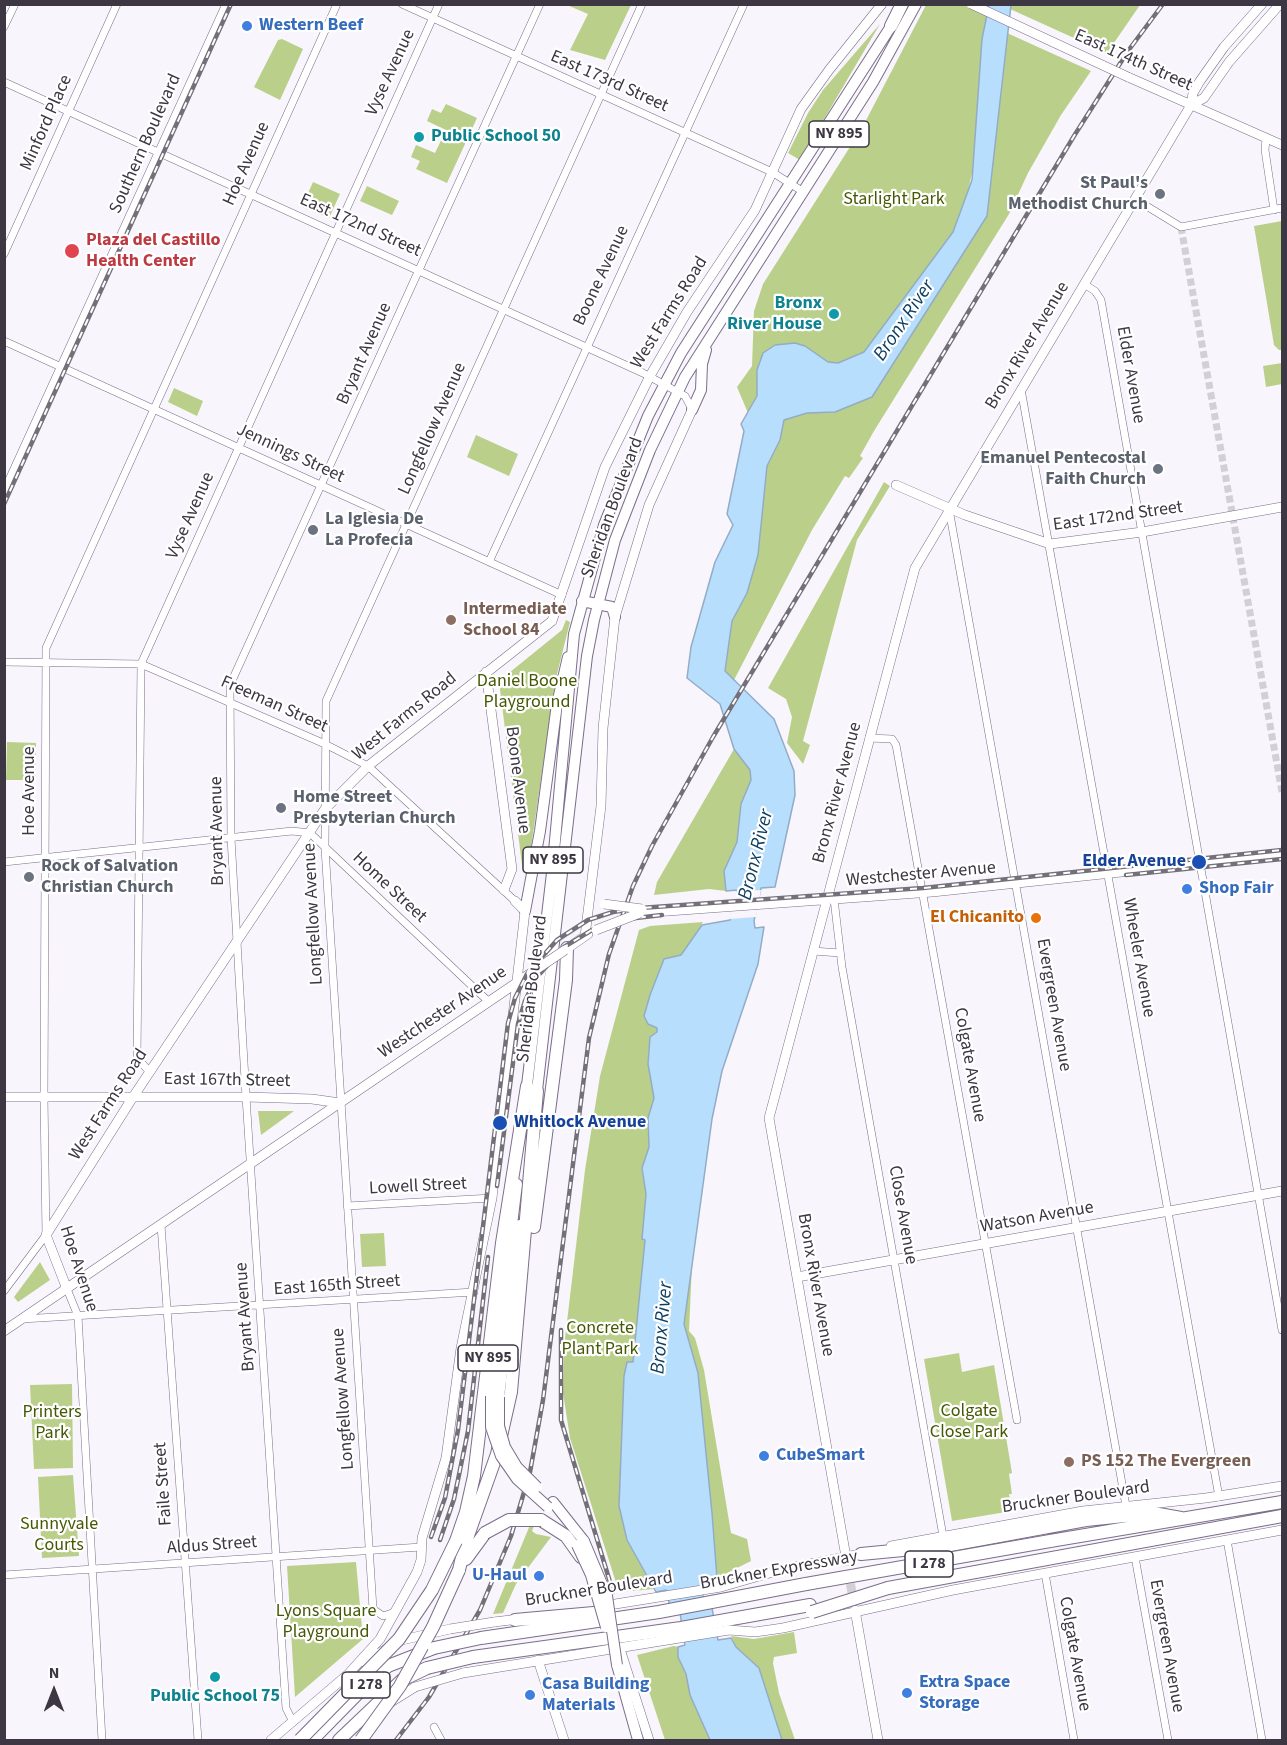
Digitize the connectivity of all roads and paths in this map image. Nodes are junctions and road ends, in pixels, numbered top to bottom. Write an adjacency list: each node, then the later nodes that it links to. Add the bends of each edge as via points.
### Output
1 (15, 4): 18 (street)
2 (117, 4): 23 (street, Minford Place)
3 (227, 4): 27 (main road, Southern Boulevard)
4 (337, 4): 31 (street, Hoe Avenue)
5 (402, 4): 16 (street, East 173rd Street)
6 (439, 4): 16 (street, Vyse Avenue)
7 (540, 4): 19 (street, Bryant Avenue)
8 (642, 4): 21 (street, Longfellow Avenue)
9 (744, 4): 24 (street, Boone Avenue)
10 (882, 4): 28 (main road, West Farms Road, via 810,96)
11 (903, 4): 17 (highway)
12 (916, 4): 30 (main road, Sheridan Boulevard / NY 895, via 873,82)
13 (971, 4): 22 (main road, East 174th Street, bridge)
14 (1262, 4): 22 (main road, Bronx River Avenue, via 1212,64 1193,93)
15 (1280, 4): 22 (main road, Bronx River Avenue, via 1229,62 1204,98)
16 (432, 18): 19 (street, East 173rd Street); 35 (street, Vyse Avenue)
17 (891, 26): 29 (main road, Sheridan Boulevard / NY 895)
18 (4, 27)
19 (516, 56): 21 (street, East 173rd Street); 37 (street, Bryant Avenue)
20 (4, 82): 23 (street, East 172nd Street)
21 (601, 95): 24 (street, East 173rd Street); 39 (street, Longfellow Avenue)
22 (1191, 105): 25 (main road, East 174th Street); 32 (main road, Bronx River Avenue)
23 (69, 112): 27 (street, East 172nd Street); 36 (street, Minford Place)
24 (686, 133): 28 (street, East 173rd Street); 42 (street, Boone Avenue)
25 (1266, 138): 26 (main road, East 174th Street); 34 (street)
26 (1282, 145)
27 (160, 153): 31 (street, East 172nd Street); 43 (main road, Southern Boulevard)
28 (772, 172): 29 (street, East 173rd Street); 44 (main road, West Farms Road, via 751,218 692,304)
29 (790, 182): 30 (street, East 173rd Street); 45 (main road, Sheridan Boulevard / NY 895)
30 (802, 191): 40 (main road, Sheridan Boulevard / NY 895)
31 (251, 195): 35 (street, East 172nd Street); 48 (street, Hoe Avenue)
32 (1135, 199): 34 (street, via 1180,227); 38 (main road, Bronx River Avenue)
33 (1282, 208): 34 (street)
34 (1274, 210)
35 (335, 232): 37 (street, East 172nd Street); 50 (street, Vyse Avenue)
36 (4, 254)
37 (419, 271): 39 (street, East 172nd Street); 51 (street, Bryant Avenue)
38 (1084, 284): 46 (main road, Bronx River Avenue); 57 (street, Elder Avenue, via 1101,300)
39 (503, 309): 42 (street, East 172nd Street); 56 (street, Longfellow Avenue)
40 (711, 335): 47 (main road, Sheridan Boulevard / NY 895); 49 (main road, via 702,364 700,393)
41 (4, 341): 43 (street, Jennings Street)
42 (587, 347): 44 (street, East 172nd Street); 59 (street, Boone Avenue)
43 (62, 367): 48 (street, Jennings Street); 53 (main road, Southern Boulevard)
44 (650, 376): 45 (street, East 172nd Street); 60 (main road, West Farms Road, via 605,467)
45 (664, 384): 47 (street, East 172nd Street); 61 (main road, Sheridan Boulevard / NY 895, via 610,508)
46 (1021, 389): 55 (main road, Bronx River Avenue); 58 (street, Wheeler Avenue)
47 (678, 391): 49 (street, East 172nd Street, via 688,398); 62 (main road, Sheridan Boulevard / NY 895, via 625,513)
48 (153, 409): 50 (street, Jennings Street); 66 (street, Hoe Avenue, via 46,648)
49 (692, 410): 63 (main road, via 648,505)
50 (238, 446): 51 (street, Jennings Street); 67 (street, Vyse Avenue)
51 (322, 485): 56 (street, Jennings Street); 69 (street, Bryant Avenue, via 230,685)
52 (896, 485): 55 (main road, East 172nd Street)
53 (4, 493)
54 (1282, 507): 57 (main road, East 172nd Street)
55 (949, 509): 58 (main road, East 172nd Street); 70 (main road, Bronx River Avenue, via 915,565); 83 (street, Evergreen Avenue)
56 (406, 524): 59 (street, Jennings Street); 71 (street, Longfellow Avenue, via 326,701)
57 (1142, 532): 58 (main road, East 172nd Street); 81 (street, Elder Avenue)
58 (1050, 544): 82 (street, Wheeler Avenue)
59 (489, 562): 60 (street, Jennings Street)
60 (562, 595): 68 (main road, West Farms Road, via 552,621)
61 (582, 601): 62 (main road); 64 (main road, Sheridan Boulevard / NY 895)
62 (597, 604): 63 (main road, via 612,607); 99 (main road, Sheridan Boulevard / NY 895)
63 (615, 617): 88 (main road)
64 (574, 634): 89 (main road, via 559,693); 99 (main road, Sheridan Boulevard / NY 895)
65 (4, 662): 66 (street, Freeman Street)
66 (47, 662): 67 (street, Freeman Street); 79 (street, Hoe Avenue)
67 (141, 664): 69 (street, Freeman Street); 76 (street, Vyse Avenue)
68 (486, 672): 72 (main road, West Farms Road); 84 (main road, Boone Avenue, via 512,869)
69 (229, 701): 71 (street, Freeman Street); 75 (street, Bryant Avenue)
70 (869, 738): 85 (street, Colgate Avenue, via 892,740 896,745); 86 (main road, Bronx River Avenue)
71 (325, 744): 72 (street, Freeman Street); 73 (street, Longfellow Avenue)
72 (368, 766): 73 (main road, West Farms Road); 84 (street, Freeman Street)
73 (325, 808): 74 (main road, West Farms Road); 77 (street, Longfellow Avenue)
74 (310, 833): 75 (street, via 292,831); 77 (street, Home Street); 92 (main road, West Farms Road)
75 (231, 838): 76 (street); 92 (street, Bryant Avenue)
76 (139, 848): 79 (street); 98 (street, Vyse Avenue, via 137,1058)
77 (325, 848): 97 (street, Home Street); 104 (street, Longfellow Avenue)
78 (1282, 855): 81 (main road, Westchester Avenue)
79 (46, 858): 80 (street); 101 (street, Hoe Avenue)
80 (4, 862)
81 (1200, 863): 82 (main road, Westchester Avenue); 107 (street, Elder Avenue)
82 (1108, 873): 83 (main road, Westchester Avenue); 110 (street, Wheeler Avenue)
83 (1016, 884): 85 (main road, Westchester Avenue); 112 (street, Evergreen Avenue)
84 (504, 890): 87 (street, Freeman Street)
85 (923, 892): 86 (main road, Westchester Avenue); 114 (street, Colgate Avenue)
86 (830, 899): 90 (main road, Westchester Avenue); 94 (main road, Bronx River Avenue); 95 (street, Close Avenue)
87 (515, 901): 89 (main road)
88 (590, 903): 90 (main road, bridge); 91 (main road)
89 (525, 911): 96 (main road)
90 (641, 911): 91 (main road, Westchester Avenue, bridge)
91 (585, 936): 93 (main road, Westchester Avenue)
92 (237, 942): 98 (main road, West Farms Road); 103 (street, Bryant Avenue)
93 (566, 949): 96 (main road, Westchester Avenue, bridge); 125 (highway, via 566,980 540,1190)
94 (813, 951): 95 (street); 116 (main road, Bronx River Avenue, via 769,1118)
95 (840, 953): 115 (street, Close Avenue)
96 (518, 982): 97 (main road, Westchester Avenue); 108 (main road)
97 (489, 1002): 104 (main road, Westchester Avenue)
98 (150, 1072): 102 (main road, West Farms Road)
99 (532, 1088): 125 (highway, NY 895); 138 (highway, NY 895, via 503,1234); 139 (main road, bridge, via 490,1427 503,1461 517,1479 550,1504)
100 (4, 1097): 101 (main road, East 167th Street)
101 (44, 1097): 102 (main road, East 167th Street); 113 (street, Hoe Avenue)
102 (133, 1097): 103 (main road, East 167th Street); 113 (main road, West Farms Road)
103 (246, 1097): 104 (main road, East 167th Street); 105 (street, Bryant Avenue)
104 (340, 1103): 105 (main road, Westchester Avenue); 109 (street, Longfellow Avenue)
105 (251, 1163): 111 (main road, Westchester Avenue); 121 (street, Bryant Avenue)
106 (1282, 1191): 107 (main road, Watson Avenue)
107 (1259, 1195): 110 (main road, Watson Avenue); 126 (street, Elder Avenue)
108 (492, 1198): 109 (street, Lowell Street); 119 (main road)
109 (346, 1206): 120 (street, Longfellow Avenue)
110 (1168, 1212): 112 (main road, Watson Avenue); 130 (street, Wheeler Avenue)
111 (161, 1225): 117 (main road, Westchester Avenue); 122 (street, Faile Street)
112 (1077, 1228): 114 (main road, Watson Avenue); 132 (street, Evergreen Avenue)
113 (46, 1234): 117 (main road, Hoe Avenue); 118 (street, West Farms Road)
114 (986, 1244): 115 (main road, Watson Avenue); 128 (street, Colgate Avenue)
115 (895, 1260): 116 (main road, Watson Avenue); 136 (street, Close Avenue)
116 (796, 1277): 144 (main road, Bronx River Avenue)
117 (68, 1289): 123 (street, Hoe Avenue); 124 (main road, Westchester Avenue)
118 (4, 1292)
119 (474, 1292): 120 (street, East 165th Street); 140 (main road, via 461,1348 446,1458)
120 (352, 1300): 121 (street, East 165th Street); 141 (street, Longfellow Avenue)
121 (260, 1306): 122 (street, East 165th Street); 143 (street, Bryant Avenue)
122 (167, 1311): 123 (street, East 165th Street); 146 (street, Faile Street)
123 (78, 1316): 124 (street, East 165th Street); 147 (street, Hoe Avenue)
124 (22, 1319): 127 (main road, Westchester Avenue)
125 (519, 1320): 138 (highway, NY 895, via 502,1437)
126 (1282, 1330)
127 (4, 1331)
128 (1017, 1420)
129 (1282, 1486): 130 (main road, Bruckner Boulevard)
130 (1219, 1497): 132 (main road, Bruckner Boulevard)
131 (1282, 1502): 134 (highway, Bruckner Expressway / I 278)
132 (1126, 1506): 136 (main road, Bruckner Boulevard)
133 (1282, 1516): 157 (highway, I 278, bridge, via 888,1588)
134 (1180, 1518): 142 (highway, via 1153,1513 1086,1520 936,1547); 152 (highway, Bruckner Expressway / I 278, bridge)
135 (1282, 1530): 137 (main road)
136 (943, 1536): 142 (main road, Bruckner Boulevard)
137 (1227, 1540): 145 (main road); 179 (street)
138 (461, 1543): 149 (highway, NY 895); 168 (highway, NY 895, bridge, via 399,1639)
139 (581, 1543): 148 (main road, bridge); 161 (main road, bridge, via 607,1596)
140 (421, 1547): 141 (street, Aldus Street); 155 (main road, via 419,1568)
141 (368, 1550): 143 (street, Aldus Street); 155 (street, Longfellow Avenue, via 373,1609 383,1616)
142 (861, 1554): 144 (main road, Bruckner Boulevard)
143 (276, 1557): 146 (street, Aldus Street); 163 (street, Bryant Avenue, via 286,1708)
144 (846, 1557): 152 (main road, Bruckner Boulevard, via 780,1570)
145 (1135, 1557): 150 (main road); 178 (street, Evergreen Avenue)
146 (184, 1563): 147 (street, Aldus Street); 166 (street, Faile Street)
147 (91, 1569): 151 (street, Aldus Street); 165 (street, Hoe Avenue)
148 (589, 1569): 149 (highway, bridge, via 566,1536 541,1520 516,1519 491,1528); 161 (main road, bridge)
149 (459, 1570): 171 (highway, NY 895, bridge, via 400,1686)
150 (1045, 1573): 154 (main road); 177 (street, Colgate Avenue)
151 (4, 1575)
152 (711, 1597): 153 (highway, Bruckner Expressway / I 278)
153 (658, 1605): 156 (highway); 169 (highway, Bruckner Expressway / I 278, bridge, via 481,1638 402,1659 382,1671)
154 (855, 1610): 157 (main road, via 755,1632); 176 (main road)
155 (397, 1611): 162 (main road, via 380,1639)
156 (515, 1620): 162 (main road, Bruckner Boulevard, bridge, via 450,1629 390,1645)
157 (727, 1627): 158 (highway, I 278)
158 (671, 1635): 159 (main road); 170 (highway, I 278, bridge, via 473,1657 426,1668 402,1680)
159 (620, 1649): 160 (main road); 175 (main road)
160 (538, 1660): 171 (main road, bridge, via 463,1673 415,1687 388,1705); 173 (main road)
161 (617, 1665): 174 (main road)
162 (350, 1672): 163 (main road, Bruckner Boulevard)
163 (293, 1722): 167 (main road, Bruckner Boulevard)
164 (434, 1727): 172 (street)
165 (102, 1740)
166 (198, 1740)
167 (271, 1740)
168 (300, 1740)
169 (312, 1740)
170 (339, 1740)
171 (360, 1740)
172 (441, 1740)
173 (564, 1740)
174 (638, 1740)
175 (649, 1740)
176 (878, 1740)
177 (1074, 1740)
178 (1168, 1740)
179 (1262, 1740)

